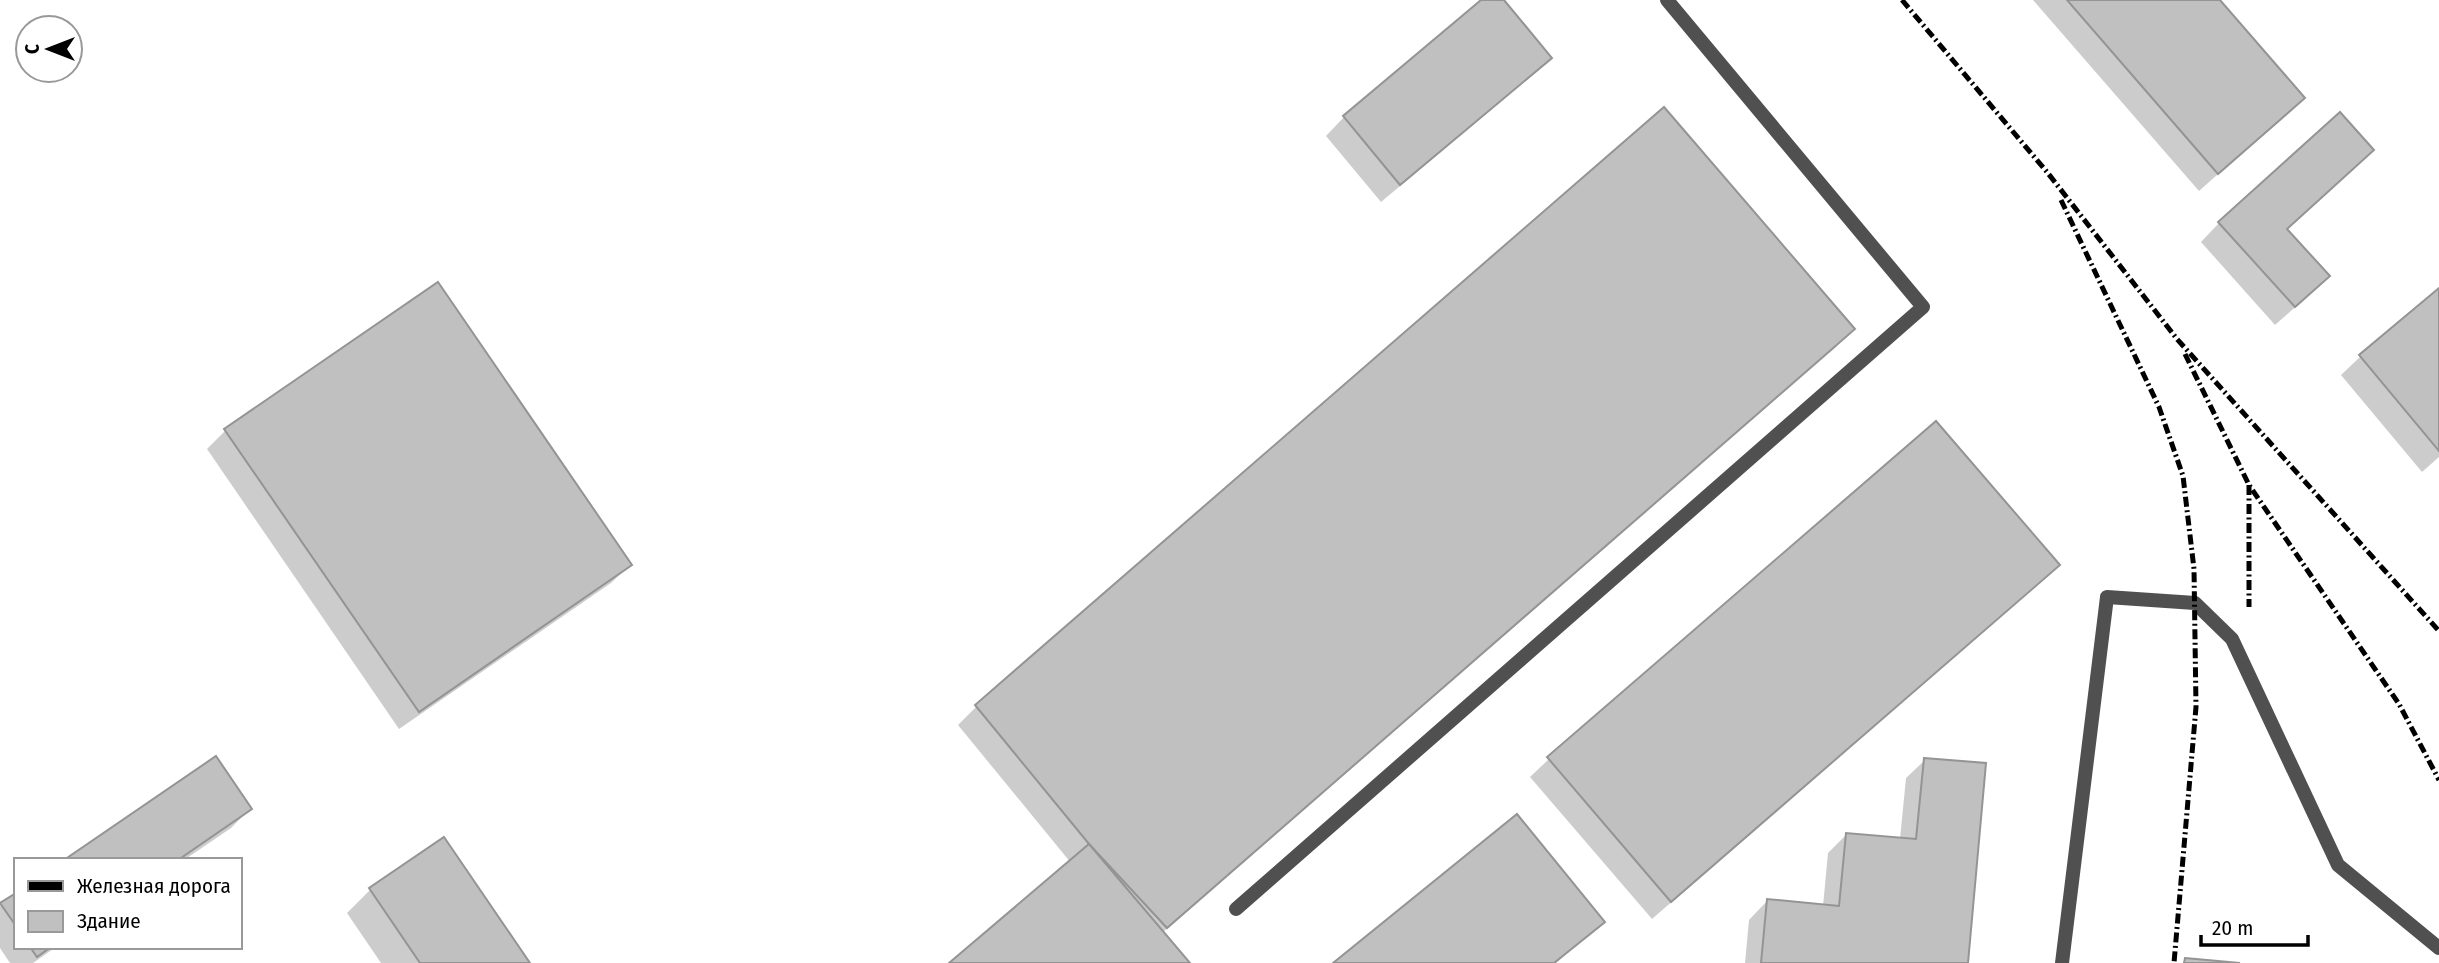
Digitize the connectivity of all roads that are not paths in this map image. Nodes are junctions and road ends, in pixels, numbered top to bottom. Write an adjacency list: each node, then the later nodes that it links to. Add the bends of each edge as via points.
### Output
1 (1667, 0): 2 (lane, via 1923,307)
2 (1237, 909)
3 (2439, 948): 4 (lane, via 2339,865 2232,639 2195,603 2107,597)
4 (2062, 963)

